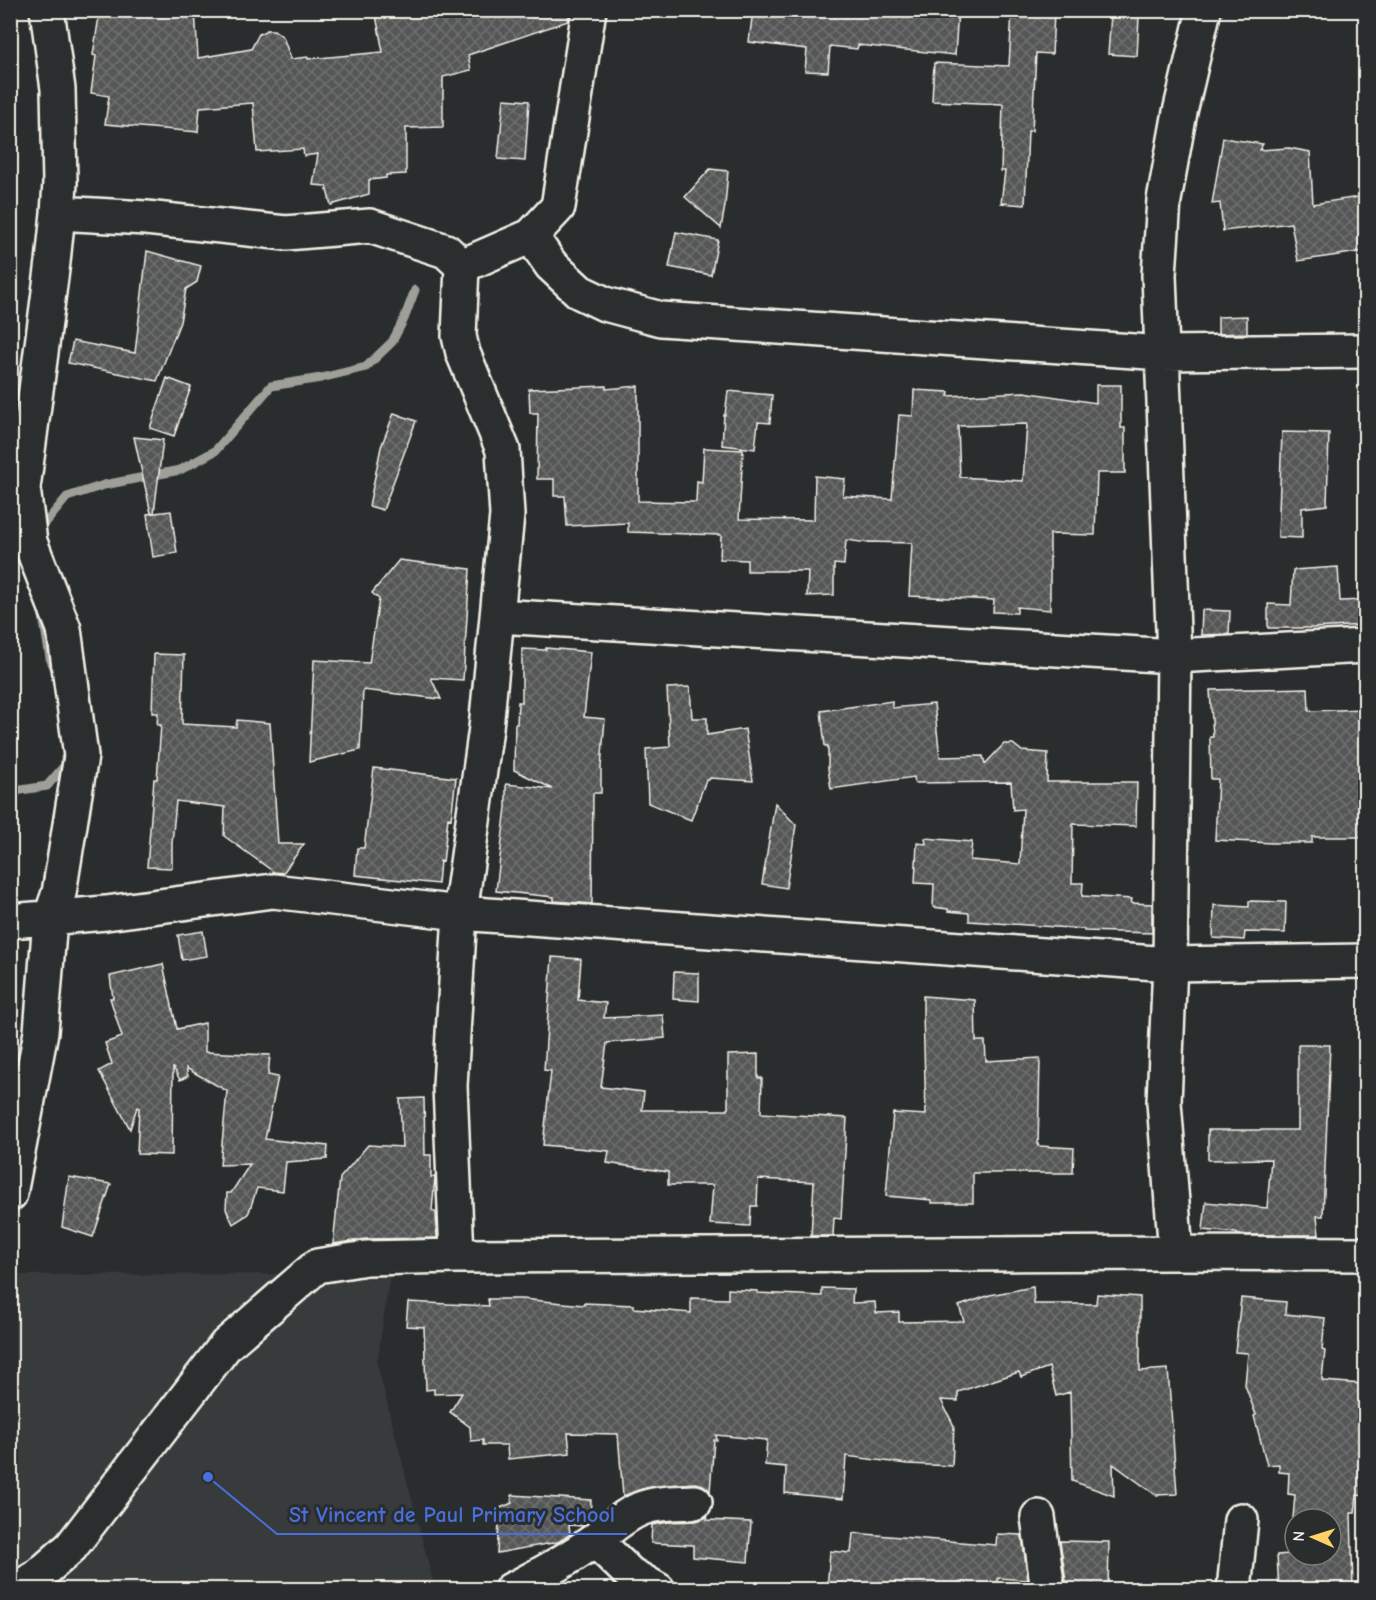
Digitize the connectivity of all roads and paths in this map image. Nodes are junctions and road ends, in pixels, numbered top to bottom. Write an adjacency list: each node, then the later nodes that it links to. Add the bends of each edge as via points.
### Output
1 (47, 10): 4 (street, via 58,89)
2 (589, 10): 5 (street, via 558,207)
3 (1204, 10): 8 (street, via 1164,200 1159,276)
4 (58, 213): 6 (street, via 286,233 370,226 446,251); 9 (street)
5 (531, 236): 6 (street); 8 (street, via 551,266 580,292 604,304 661,319)
6 (462, 266): 10 (street, via 459,336 504,450 507,515)
7 (1365, 351): 8 (street)
8 (1163, 352): 12 (street)
9 (17, 489): 14 (street, via 30,542 64,629 81,756 59,893)
10 (498, 616): 12 (street); 13 (street)
11 (1365, 646): 12 (street)
12 (1174, 656): 17 (street)
13 (460, 913): 14 (street, via 273,891); 17 (street); 21 (street, via 450,1086)
14 (50, 919): 15 (street); 18 (street, via 41,1032)
15 (10, 921)
16 (1365, 961): 17 (street)
17 (1170, 964): 19 (street, via 1164,1102)
18 (10, 1194)
19 (1176, 1253): 20 (street); 21 (street)
20 (1365, 1254)
21 (457, 1256): 26 (street, via 366,1258 317,1266 226,1345 72,1547)
22 (695, 1502): 25 (street, via 639,1510)
23 (1038, 1517): 29 (street)
24 (1241, 1520): 30 (street)
25 (595, 1540): 27 (street); 28 (street, via 630,1574)
26 (15, 1590)
27 (511, 1590)
28 (658, 1590)
29 (1048, 1590)
30 (1234, 1590)

